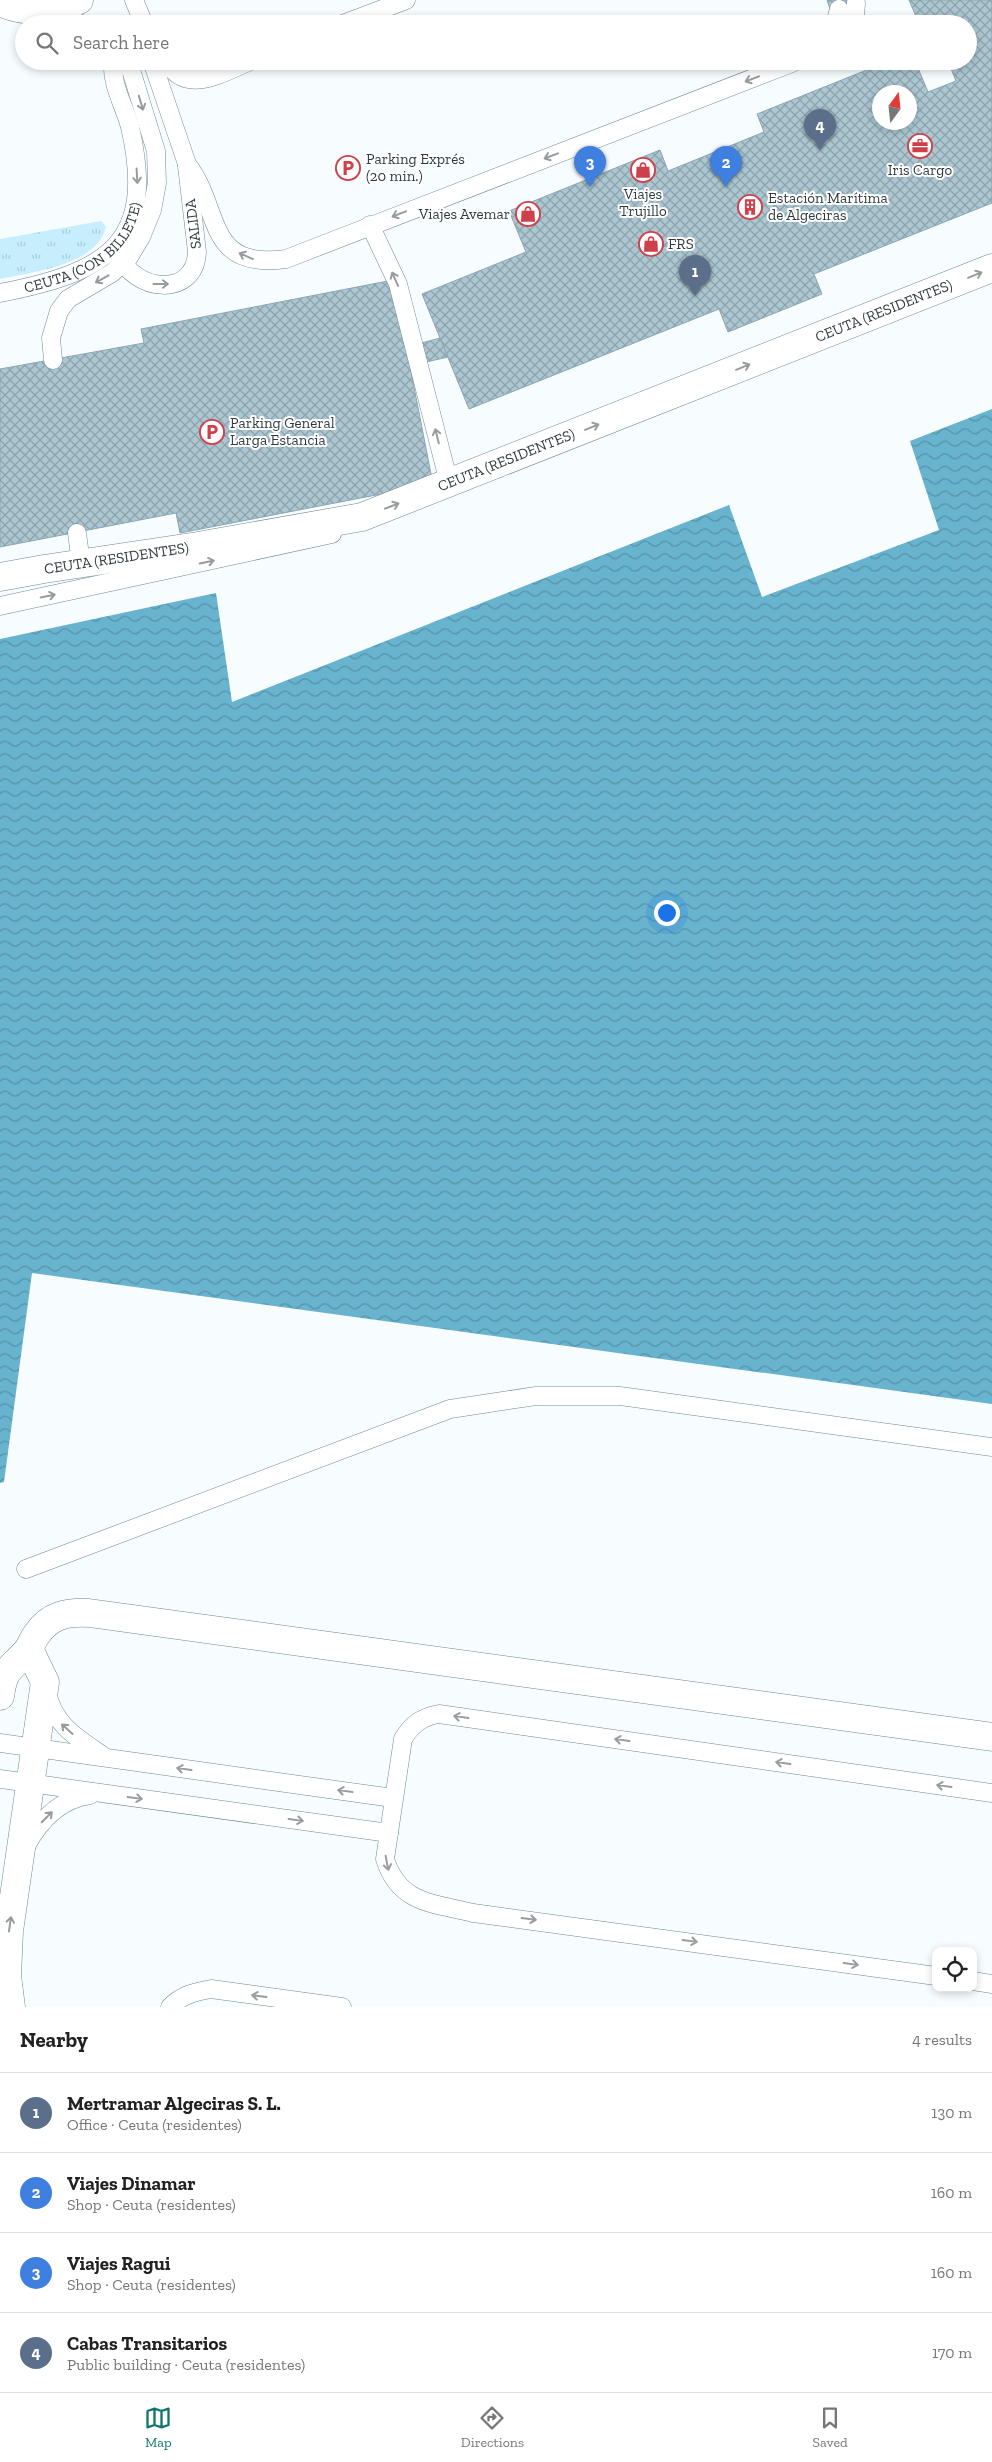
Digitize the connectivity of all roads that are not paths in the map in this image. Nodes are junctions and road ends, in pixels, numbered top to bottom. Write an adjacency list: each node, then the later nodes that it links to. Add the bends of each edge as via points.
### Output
1 (79, 0): 6 (street)
2 (134, 0): 8 (lane)
3 (406, 0): 9 (lane)
4 (0, 2): 6 (street, via 29,10)
5 (856, 3): 10 (lane)
6 (49, 10): 7 (lane)
7 (60, 15)
8 (140, 15)
9 (367, 15)
10 (855, 15)
11 (112, 70): 19 (lane, CEUTA (CON BILLETE), one-way to 19, via 135,148 138,178 132,224)
12 (131, 70): 20 (lane, one-way to 20, via 156,151 157,182 152,210 141,237)
13 (155, 70): 17 (lane)
14 (172, 70): 15 (lane, via 174,74 194,81)
15 (225, 70)
16 (774, 70): 18 (lane, one-way to 18)
17 (187, 164): 18 (lane, one-way to 17, via 286,259 257,260 245,256 221,239 198,178); 20 (lane, SALIDA, one-way to 17, via 146,283 164,286 192,273 197,252)
18 (370, 225): 24 (lane, one-way to 18, via 398,284)
19 (118, 244): 20 (lane); 22 (lane, CEUTA (CON BILLETE), via 78,271 47,284)
20 (123, 264): 23 (lane, one-way to 23, via 68,299 59,310 51,338)
21 (992, 268): 24 (street, CEUTA (RESIDENTES), one-way to 21)
22 (0, 293)
23 (53, 360)
24 (449, 483): 25 (street, CEUTA (RESIDENTES), one-way to 24)
25 (362, 517): 27 (street, CEUTA (RESIDENTES)); 29 (lane, one-way to 25, via 329,536)
26 (77, 533): 27 (lane)
27 (81, 563): 28 (street, CEUTA (RESIDENTES))
28 (0, 577)
29 (0, 606)
30 (992, 1447): 31 (lane, via 620,1396 536,1396 450,1409)
31 (26, 1569)
32 (29, 1649): 33 (street); 34 (street, via 3,1675); 35 (street, via 44,1624 56,1616 69,1612 108,1615)
33 (45, 1682): 37 (street); 38 (lane, one-way to 33, via 60,1723 49,1704)
34 (0, 1696)
35 (992, 1737)
36 (0, 1743): 37 (lane)
37 (35, 1748): 38 (lane); 40 (street)
38 (106, 1758): 43 (lane, one-way to 38)
39 (0, 1779): 40 (lane)
40 (30, 1783): 41 (lane); 45 (street)
41 (101, 1793): 44 (lane, one-way to 44); 45 (lane, one-way to 41, via 45,1817 80,1796)
42 (992, 1793): 43 (lane, one-way to 43, via 440,1714 418,1721 403,1739)
43 (393, 1798): 44 (lane)
44 (389, 1833): 46 (lane, one-way to 46, via 385,1859 390,1875 414,1898 474,1913)
45 (20, 1858): 49 (street, one-way to 45, via 7,1976 9,1931)
46 (932, 1975)
47 (977, 1982): 48 (lane)
48 (992, 1984)
49 (11, 2007)
50 (170, 2007): 51 (lane, one-way to 50, via 211,1989 178,1999)
51 (342, 2007)

